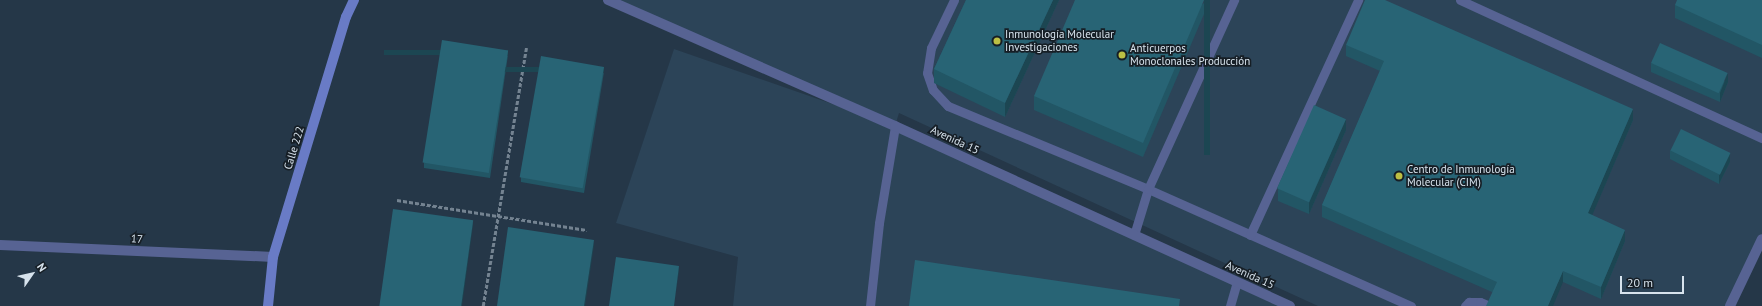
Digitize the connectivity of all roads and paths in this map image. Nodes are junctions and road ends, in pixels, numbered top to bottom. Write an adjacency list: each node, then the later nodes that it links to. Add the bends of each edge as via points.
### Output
1 (354, 0): 18 (main road, Calle 222, via 346,17)
2 (608, 0): 8 (street, Avenida 15)
3 (954, 0): 10 (lane, via 931,48 927,73 933,90 948,106)
4 (1234, 0): 10 (lane)
5 (1358, 0): 15 (lane)
6 (1460, 0): 9 (lane)
7 (526, 48): 12 (path)
8 (895, 126): 14 (street, Avenida 15); 22 (lane, via 879,223)
9 (1762, 138)
10 (1148, 189): 14 (lane); 15 (lane)
11 (396, 200): 12 (path)
12 (497, 216): 13 (path); 21 (path)
13 (587, 230)
14 (1134, 235): 19 (street, Avenida 15)
15 (1250, 235): 25 (lane)
16 (1762, 240): 28 (street)
17 (0, 245): 18 (street, 17)
18 (273, 258): 20 (main road, Calle 222)
19 (1237, 282): 23 (lane); 24 (street, Avenida 15)
20 (268, 306)
21 (483, 306)
22 (870, 306)
23 (1230, 306)
24 (1290, 306)
25 (1411, 306)
26 (1465, 306): 27 (lane, via 1469,302 1480,302)
27 (1490, 306)
28 (1730, 306)

